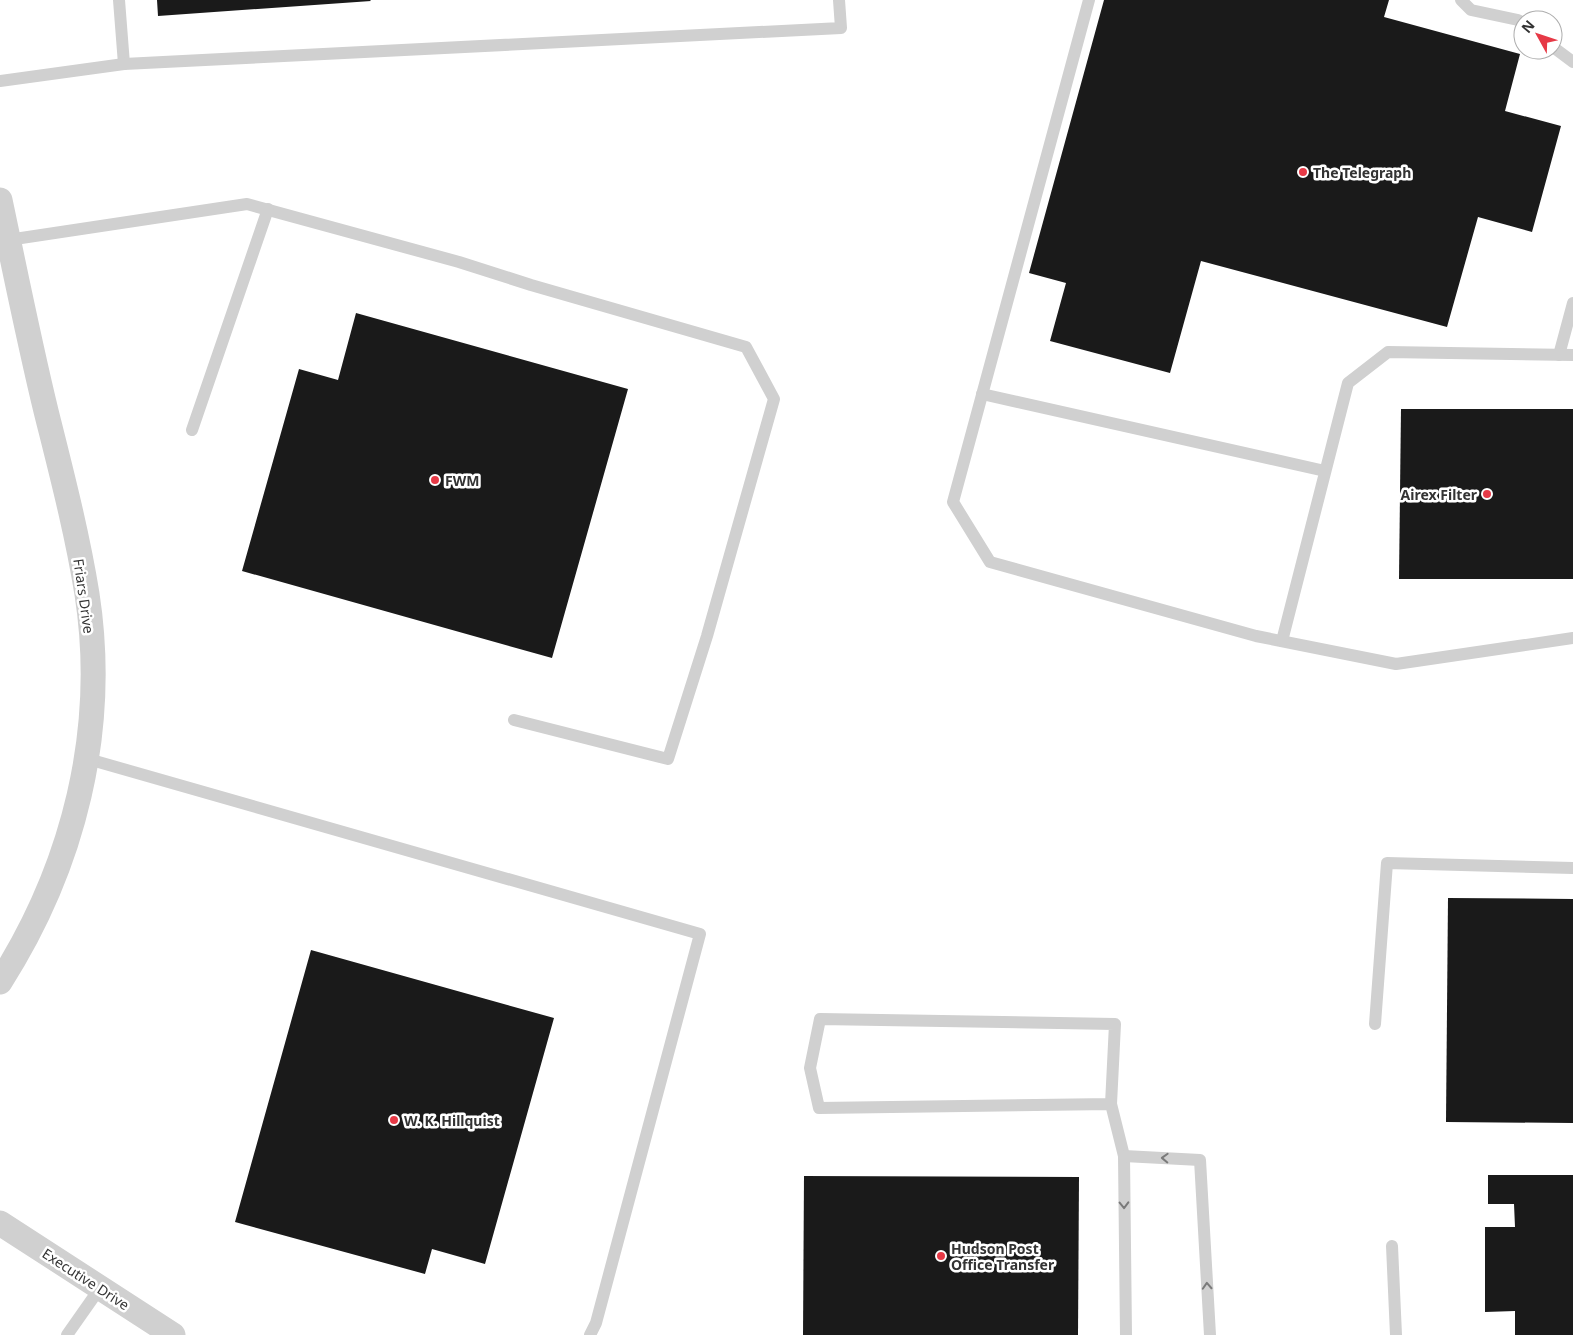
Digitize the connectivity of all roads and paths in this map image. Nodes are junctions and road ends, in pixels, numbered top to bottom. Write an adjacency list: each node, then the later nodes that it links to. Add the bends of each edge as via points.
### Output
1 (119, 0): 6 (lane)
2 (839, 0): 6 (lane, via 841,28)
3 (1089, 0): 14 (lane)
4 (1461, 0): 5 (lane, via 1471,10)
5 (1513, 19)
6 (124, 64): 7 (lane)
7 (0, 81)
8 (0, 200): 10 (street, Friars Drive)
9 (268, 209): 10 (lane, via 247,204); 15 (lane); 19 (lane, via 746,347 774,399 668,760)
10 (8, 240): 20 (street, Friars Drive, via 87,593 93,698)
11 (1573, 303): 12 (lane)
12 (1559, 355): 13 (lane); 16 (lane, via 1388,352 1348,383)
13 (1573, 355)
14 (982, 394): 16 (lane); 18 (lane, via 953,502 990,562)
15 (192, 430)
16 (1325, 471): 18 (lane)
17 (1573, 638): 18 (lane, via 1396,664)
18 (1282, 641)
19 (514, 720)
20 (88, 759): 22 (street, Friars Drive, via 69,836 47,894); 31 (lane, via 700,934)
21 (1573, 868): 23 (lane, via 1387,863)
22 (0, 982)
23 (1375, 1024)
24 (1111, 1104): 24 (lane, via 1115,1024 820,1019 810,1068 820,1108); 25 (lane)
25 (1124, 1156): 32 (lane, one-way to 32); 33 (lane, one-way to 25, via 1200,1160)
26 (0, 1224): 28 (street, Executive Drive)
27 (1392, 1246): 34 (lane)
28 (100, 1288): 29 (lane); 30 (street, Executive Drive)
29 (68, 1335)
30 (173, 1335)
31 (590, 1335)
32 (1126, 1335)
33 (1210, 1335)
34 (1396, 1335)

